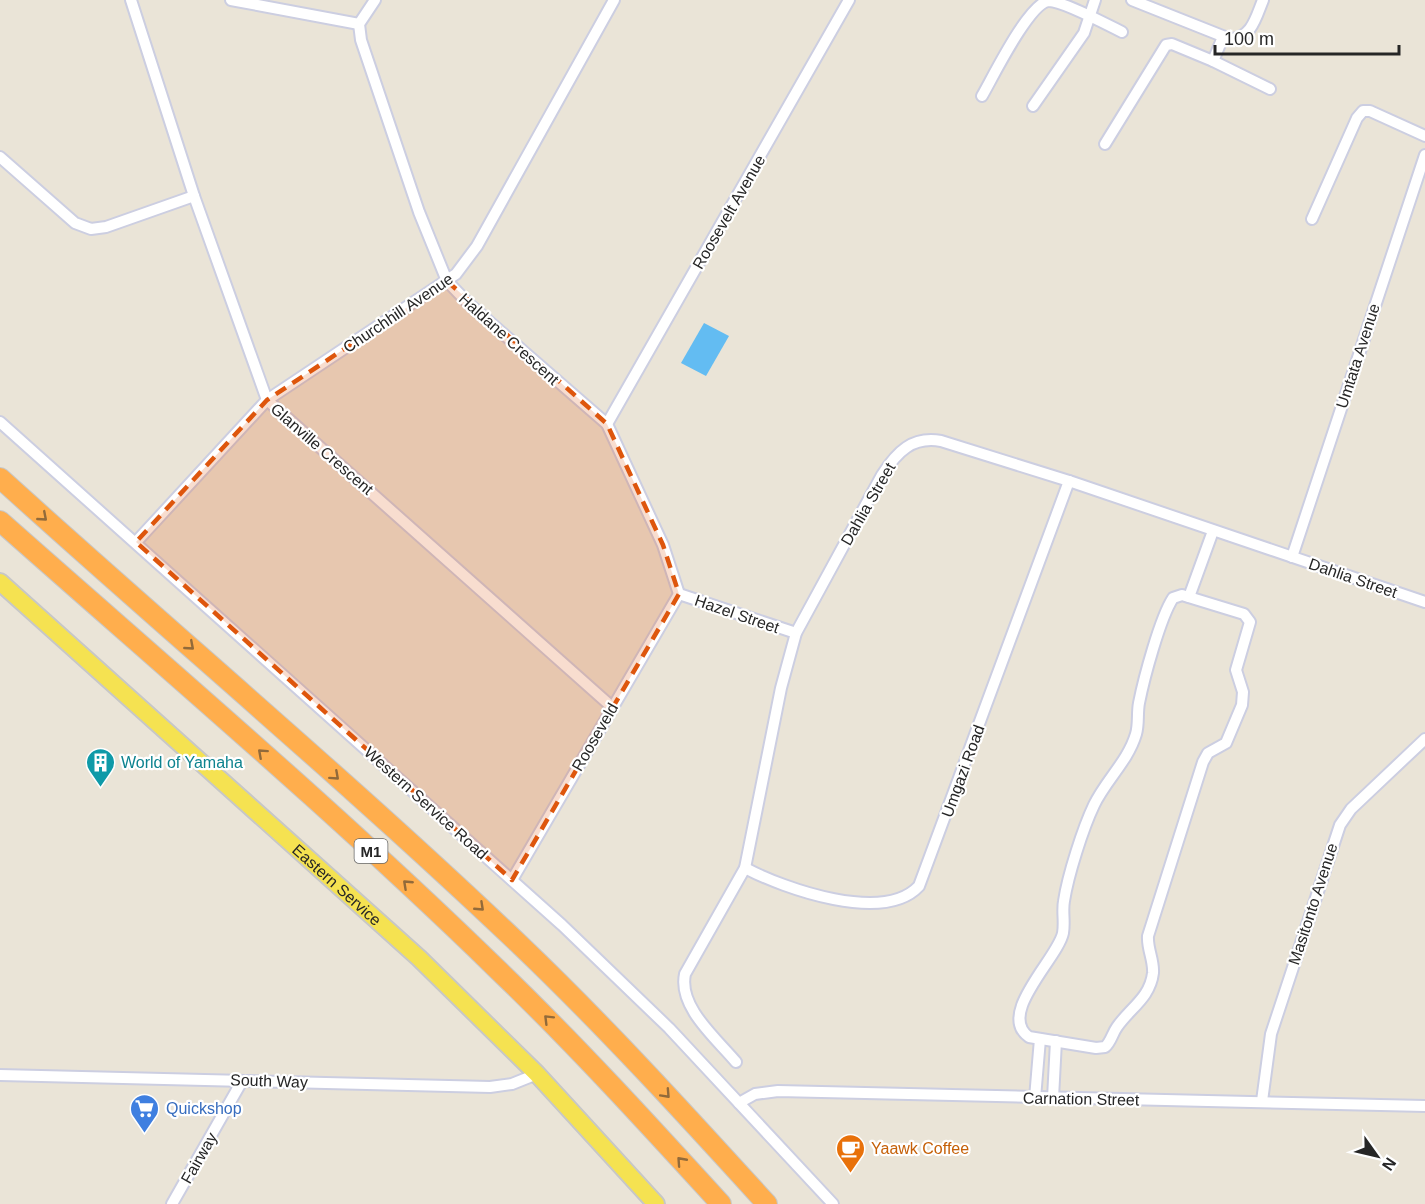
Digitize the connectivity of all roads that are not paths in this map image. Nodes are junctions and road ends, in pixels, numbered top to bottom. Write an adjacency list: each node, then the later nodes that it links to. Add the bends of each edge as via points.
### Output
1 (131, 0): 21 (street, Glanville Crescent)
2 (231, 0): 10 (street)
3 (375, 0): 10 (street)
4 (614, 0): 23 (street, Churchhill Avenue, via 477,246)
5 (849, 0): 26 (street, Roosevelt Avenue)
6 (1095, 0): 9 (street)
7 (1132, 0): 12 (street)
8 (1263, 0): 12 (street, via 1251,29 1240,38)
9 (1090, 18): 11 (street); 15 (street, via 1056,2 1036,8); 16 (street, via 1084,33)
10 (359, 24): 23 (street, Haldane Crescent, via 366,59 403,168)
11 (1122, 32)
12 (1223, 37): 13 (street)
13 (1213, 61): 14 (street); 18 (street, via 1166,45)
14 (1270, 89)
15 (982, 96)
16 (1033, 106)
17 (1425, 136): 22 (street, via 1363,111)
18 (1105, 144)
19 (1425, 156): 32 (street, Umtata Avenue)
20 (0, 157): 21 (street, via 75,223 91,229)
21 (194, 196): 24 (street, Glanville Crescent)
22 (1312, 219)
23 (447, 281): 24 (street, Churchhill Avenue); 26 (street, Haldane Crescent)
24 (267, 400): 31 (street, Churchhill Avenue); 38 (street, Glanville Crescent)
25 (0, 422): 31 (street, Western Service Road)
26 (607, 424): 34 (street, Haldane Crescent, via 663,545)
27 (0, 478): 56 (highway, M1, one-way to 56, via 345,784 518,944 626,1052)
28 (1069, 481): 30 (street, Dahlia Street); 37 (street, Dahlia Street, via 941,441 920,440 908,445 882,475); 40 (street, Umgazi Road, via 920,886 894,902 842,899 794,890)
29 (0, 521): 55 (highway, M1, one-way to 29, via 602,1074 448,922)
30 (1213, 531): 32 (street, Dahlia Street); 35 (street)
31 (136, 542): 41 (street, Western Service Road)
32 (1292, 557): 36 (street, Dahlia Street)
33 (0, 582): 45 (main road, Eastern Service, via 411,950)
34 (679, 594): 37 (street, Hazel Street); 38 (street, Rooseveld)
35 (1189, 597): 42 (street, via 1175,597 1168,607 1140,697 1137,734 1095,803 1066,888 1061,940 1025,996 1021,1028 1027,1036); 43 (street, via 1249,618 1236,670 1243,692 1242,705 1226,742 1208,753 1201,766 1148,936 1153,972 1145,997 1118,1025 1105,1047)
36 (1425, 602)
37 (796, 633): 40 (street, Dahlia Street)
38 (612, 707): 41 (street, Rooseveld)
39 (1425, 739): 50 (street, Masitonto Avenue, via 1351,809 1340,825 1271,1034)
40 (745, 868): 44 (street, Dahlia Street, via 684,980 689,1003)
41 (512, 880): 51 (street, Western Service Road, via 669,1028)
42 (1040, 1040): 43 (street); 48 (street)
43 (1056, 1041): 49 (street)
44 (736, 1062)
45 (537, 1074): 47 (street, South Way, via 490,1087); 54 (main road, Eastern Service)
46 (0, 1075): 47 (street, South Way)
47 (242, 1081): 53 (street, Fairway)
48 (1035, 1098): 49 (street, Carnation Street); 51 (street, Carnation Street, via 778,1091 755,1094)
49 (1053, 1098): 50 (street, Carnation Street)
50 (1262, 1101): 52 (street, Carnation Street)
51 (739, 1103): 57 (street, Western Service Road)
52 (1425, 1106)
53 (172, 1204)
54 (656, 1204)
55 (721, 1204)
56 (767, 1204)
57 (833, 1204)

